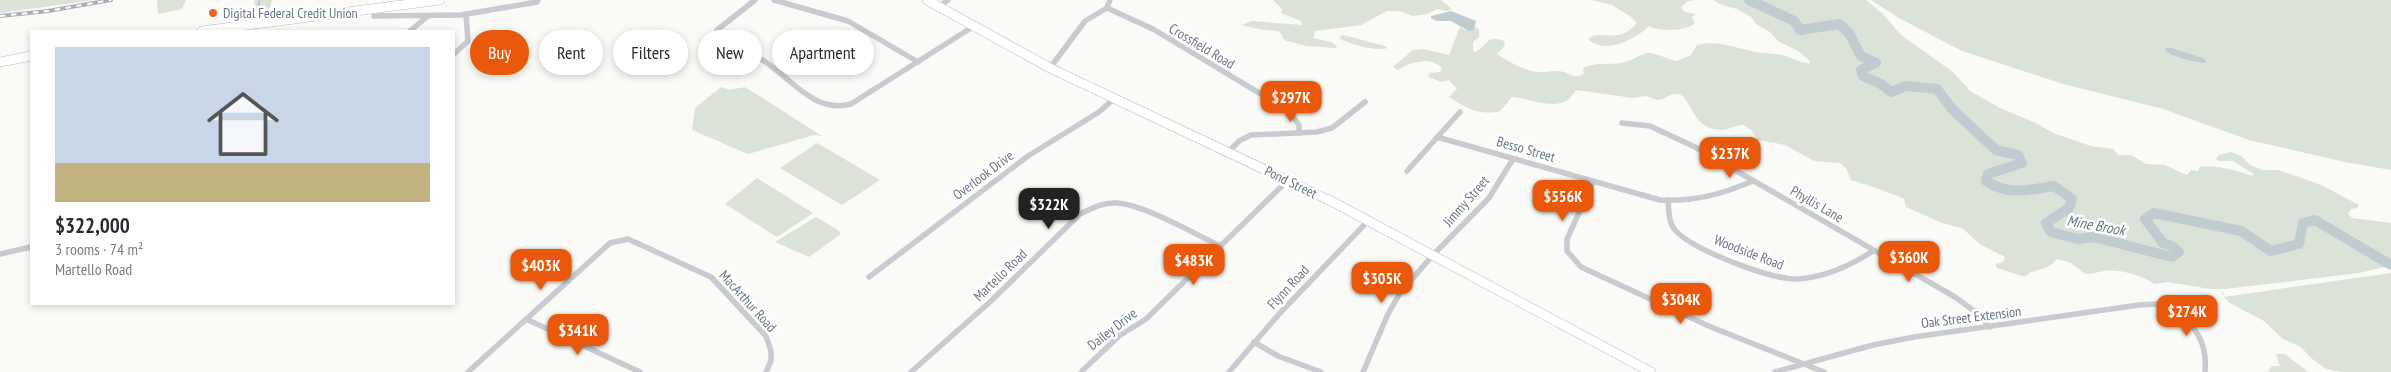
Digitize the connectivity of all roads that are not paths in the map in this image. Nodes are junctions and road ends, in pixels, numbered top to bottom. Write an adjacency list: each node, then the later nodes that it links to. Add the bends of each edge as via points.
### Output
1 (414, 0): 11 (main road)
2 (440, 0): 11 (main road)
3 (755, 0): 21 (street, via 715,35 766,63 809,97 834,107 848,105)
4 (774, 0): 21 (street, via 848,21)
5 (928, 0): 9 (main road, Pond Street)
6 (948, 0): 9 (street)
7 (1110, 0): 10 (street)
8 (538, 1): 12 (street)
9 (939, 6): 15 (main road, Pond Street)
10 (1106, 8): 22 (street, via 1085,21); 27 (street, Crossfield Road, via 1153,29 1289,112)
11 (341, 13): 16 (main road)
12 (466, 14): 14 (street); 18 (street, via 468,41)
13 (374, 16): 14 (street)
14 (428, 16): 17 (street)
15 (974, 26): 21 (street); 22 (main road, Pond Street)
16 (210, 30)
17 (411, 30)
18 (455, 53)
19 (30, 56): 20 (main road)
20 (0, 62)
21 (918, 62)
22 (1050, 68): 23 (main road, Pond Street)
23 (1115, 98): 29 (main road, Pond Street); 42 (street, Overlook Drive, via 1028,156)
24 (1365, 102): 27 (street, via 1332,128)
25 (1460, 112): 28 (street)
26 (1622, 123): 33 (street, Phyllis Lane, via 1636,123 1676,138)
27 (1300, 132): 29 (street, via 1251,135 1239,140)
28 (1437, 137): 30 (street, Besso Street); 31 (street)
29 (1229, 151): 32 (main road, Pond Street)
30 (1513, 159): 34 (street, Besso Street); 41 (street, Jimmy Street, via 1489,198)
31 (1407, 171)
32 (1288, 180): 36 (main road, Pond Street); 37 (street, Dailey Drive)
33 (1753, 181): 35 (street, Besso Street, via 1713,197); 39 (street, Phyllis Lane)
34 (1593, 182): 35 (street, Besso Street); 46 (street, via 1567,239 1567,251 1574,262 1607,280)
35 (1668, 200): 39 (street, Woodside Road, via 1672,225 1685,238 1776,278 1804,279 1833,273)
36 (1368, 221): 41 (main road, Pond Street); 45 (street, Flynn Road)
37 (1220, 246): 50 (street, Martello Road, via 1129,204 1109,203 1089,208 997,296); 51 (street, Dailey Drive, via 1146,319 1113,340)
38 (30, 247): 40 (street)
39 (1873, 251): 44 (street, Phyllis Lane, via 1955,297)
40 (0, 254)
41 (1433, 255): 54 (street, Jimmy Street, via 1400,293); 55 (main road, Pond Street)
42 (869, 277)
43 (526, 319): 47 (street); 48 (street); 49 (street, MacArthur Road, via 610,243 626,238 711,277 766,336 771,351)
44 (1990, 327): 46 (street, Oak Street Extension, via 1872,345); 58 (street, Oak Street Extension, via 2173,303 2202,339 2208,357)
45 (1254, 342): 52 (street, Flynn Road); 53 (street, via 1274,354)
46 (1802, 365): 56 (street, Oak Street Extension); 57 (street)
47 (468, 372)
48 (640, 372)
49 (766, 372)
50 (910, 372)
51 (1081, 372)
52 (1229, 372)
53 (1321, 372)
54 (1363, 372)
55 (1651, 372)
56 (1775, 372)
57 (1824, 372)
58 (2204, 372)

